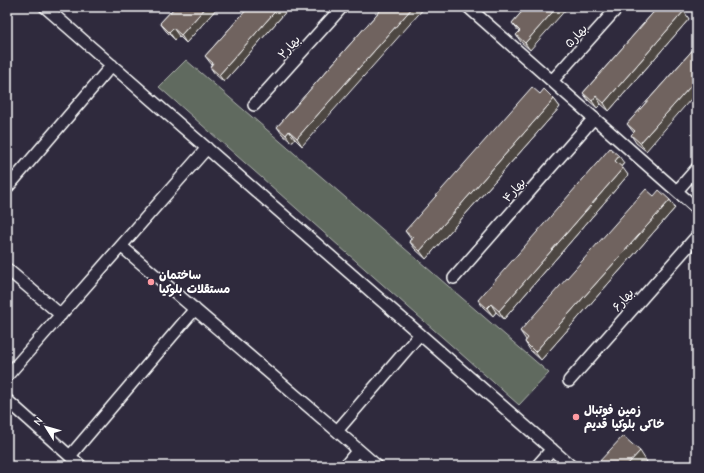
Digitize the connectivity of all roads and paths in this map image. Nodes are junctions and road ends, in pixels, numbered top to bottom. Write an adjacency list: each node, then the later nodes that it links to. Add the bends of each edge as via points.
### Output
1 (45, 7): 5 (street)
2 (342, 7): 7 (street, بهار۲)
3 (468, 7): 6 (street)
4 (618, 7): 6 (street, بهار۵)
5 (112, 65): 9 (street); 11 (street)
6 (552, 81): 8 (street)
7 (254, 105)
8 (594, 118): 12 (street); 17 (street, بهار۴)
9 (207, 148): 15 (street); 20 (street)
10 (697, 168): 12 (street)
11 (7, 188)
12 (677, 191): 13 (street)
13 (697, 208)
14 (697, 236): 22 (street, بهار۶)
15 (121, 246): 18 (street); 19 (street)
16 (7, 270): 19 (street)
17 (454, 278)
18 (195, 309): 24 (street); 27 (street)
19 (61, 315): 21 (street)
20 (420, 334): 24 (street); 25 (street)
21 (7, 376)
22 (569, 381)
23 (7, 400): 27 (street)
24 (337, 431): 26 (street)
25 (552, 449): 31 (street); 32 (street)
26 (358, 450): 29 (street); 30 (street)
27 (70, 456): 28 (street)
28 (81, 466)
29 (345, 466)
30 (377, 466)
31 (537, 466)
32 (571, 466)

